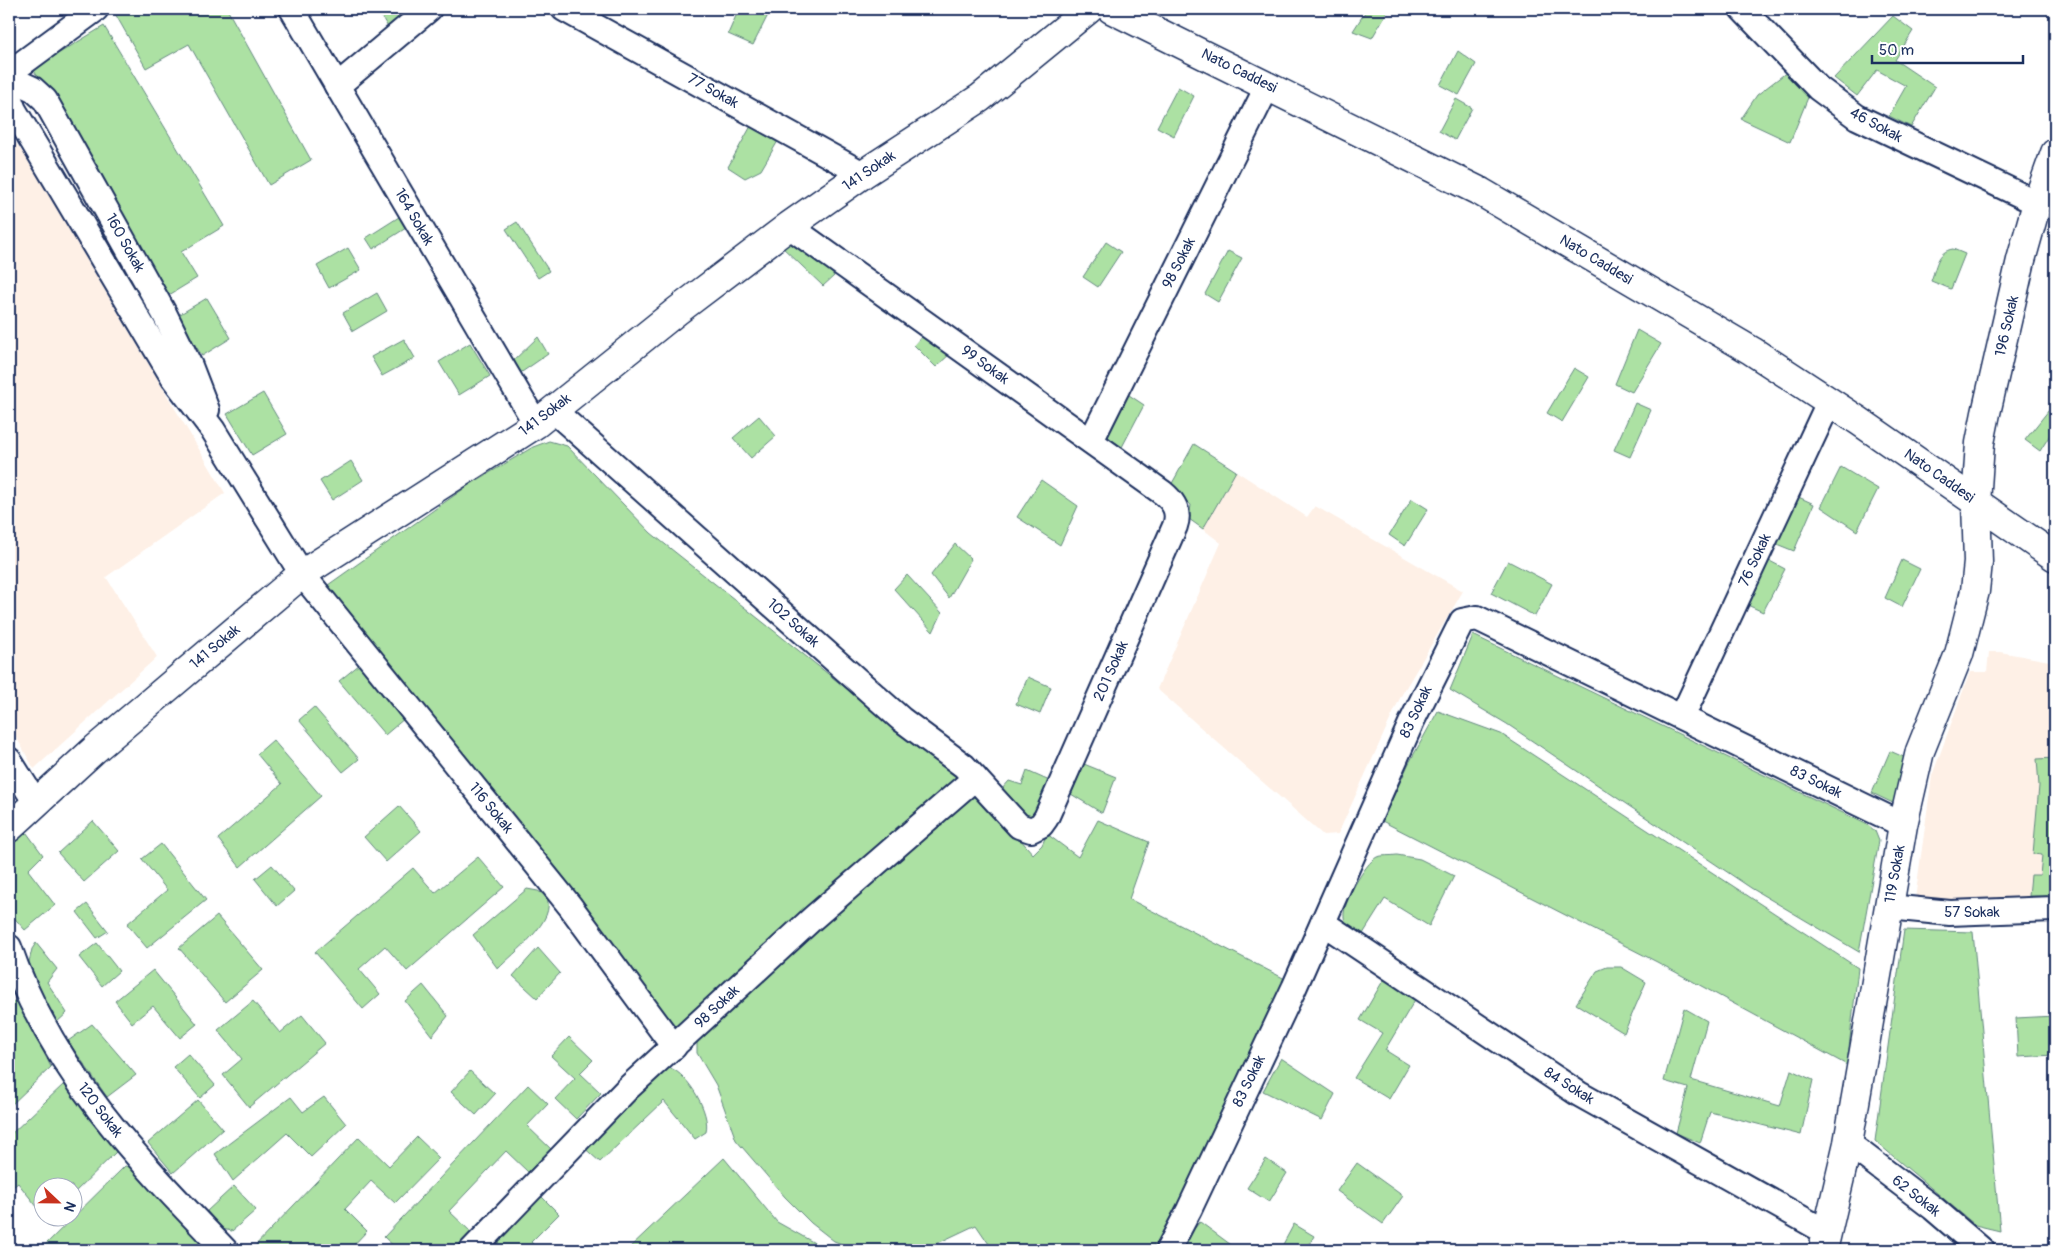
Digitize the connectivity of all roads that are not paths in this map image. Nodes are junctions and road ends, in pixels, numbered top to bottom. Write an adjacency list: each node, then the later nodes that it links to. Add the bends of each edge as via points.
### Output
1 (96, 9): 8 (street)
2 (292, 9): 11 (street, 164 Sokak)
3 (429, 9): 11 (street)
4 (564, 9): 14 (street, 77 Sokak)
5 (1090, 9): 14 (street, 141 Sokak, via 980,98)
6 (1111, 9): 10 (street, Nato Caddesi)
7 (1742, 9): 15 (street, 46 Sokak, via 1818,88 1858,117)
8 (9, 73)
9 (9, 78): 19 (street, 160 Sokak, via 34,88 45,100 164,313 190,366)
10 (1268, 85): 17 (street, Nato Caddesi, via 1481,192 1752,351); 20 (street, 98 Sokak)
11 (337, 86): 18 (street, 164 Sokak)
12 (9, 98): 19 (street, 160 Sokak, via 174,379)
13 (2055, 153): 15 (street, 196 Sokak)
14 (863, 174): 16 (street, 141 Sokak)
15 (2038, 203): 21 (street, 196 Sokak, via 2021,260 1986,413 1980,443)
16 (789, 226): 18 (street, 141 Sokak); 20 (street, 99 Sokak)
17 (1829, 402): 21 (street, Nato Caddesi); 25 (street, 76 Sokak)
18 (544, 417): 24 (street, 141 Sokak); 27 (street, 102 Sokak)
19 (213, 430): 24 (street, 160 Sokak)
20 (1091, 441): 22 (street, 99 Sokak, via 1163,493)
21 (1976, 503): 23 (street, Nato Caddesi); 29 (street, 119 Sokak, via 1978,562 1968,620 1959,654 1920,751)
22 (1176, 509): 31 (street, 201 Sokak, via 1175,526 1049,813)
23 (2055, 557)
24 (302, 574): 28 (street, 141 Sokak); 36 (street, 116 Sokak, via 564,899)
25 (1682, 717): 29 (street, 83 Sokak); 34 (street, 83 Sokak, via 1476,618 1462,621 1412,720)
26 (9, 760): 28 (street)
27 (975, 778): 31 (street, 102 Sokak, via 1019,826); 36 (street, 98 Sokak, via 813,918)
28 (36, 803): 30 (street, 141 Sokak)
29 (1903, 825): 32 (street, 119 Sokak)
30 (9, 828)
31 (1034, 829)
32 (1889, 907): 33 (street, 57 Sokak, via 1950,913); 37 (street, 119 Sokak)
33 (2055, 909)
34 (1323, 923): 38 (street, 84 Sokak, via 1578,1094); 41 (street, 83 Sokak, via 1190,1210)
35 (9, 947): 39 (street, 120 Sokak, via 52,1039 102,1117)
36 (674, 1047): 40 (street, 98 Sokak, via 627,1088)
37 (1848, 1143): 38 (street, 119 Sokak); 42 (street, 62 Sokak)
38 (1824, 1241)
39 (225, 1250)
40 (472, 1250)
41 (1168, 1250)
42 (1982, 1250)

